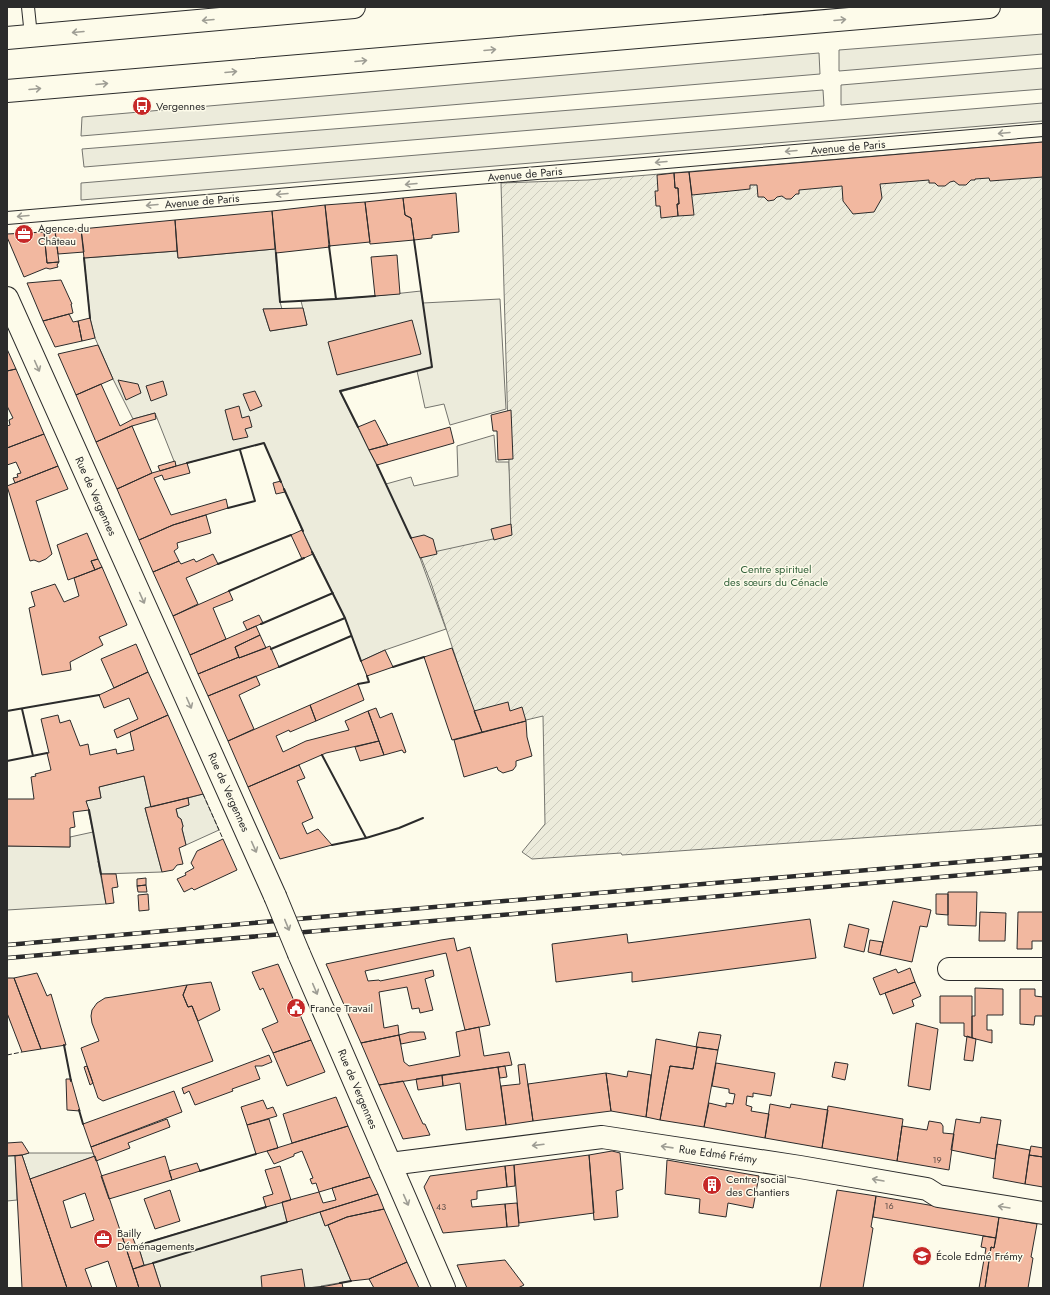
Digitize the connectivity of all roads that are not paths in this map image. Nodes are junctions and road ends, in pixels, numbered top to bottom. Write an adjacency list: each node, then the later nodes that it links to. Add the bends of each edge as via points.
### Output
1 (28, 7): 7 (lane)
2 (354, 7): 4 (street)
3 (989, 7): 5 (street, one-way to 3)
4 (246, 12): 7 (street, one-way to 7)
5 (801, 15): 6 (street)
6 (766, 17): 9 (street, one-way to 6)
7 (31, 36): 8 (street)
8 (7, 38)
9 (7, 91)
10 (1043, 130): 11 (lane, Avenue de Paris, one-way to 11)
11 (7, 218)
12 (7, 298): 15 (street, Rue de Vergennes, one-way to 15, bridge, via 276,896)
13 (948, 968): 14 (street)
14 (1043, 969)
15 (390, 1164): 16 (street, Rue Edmé Frémy, one-way to 15, via 938,1196 926,1189 800,1166 602,1137); 17 (street, Rue de Vergennes, one-way to 17)
16 (1043, 1213)
17 (444, 1288)

